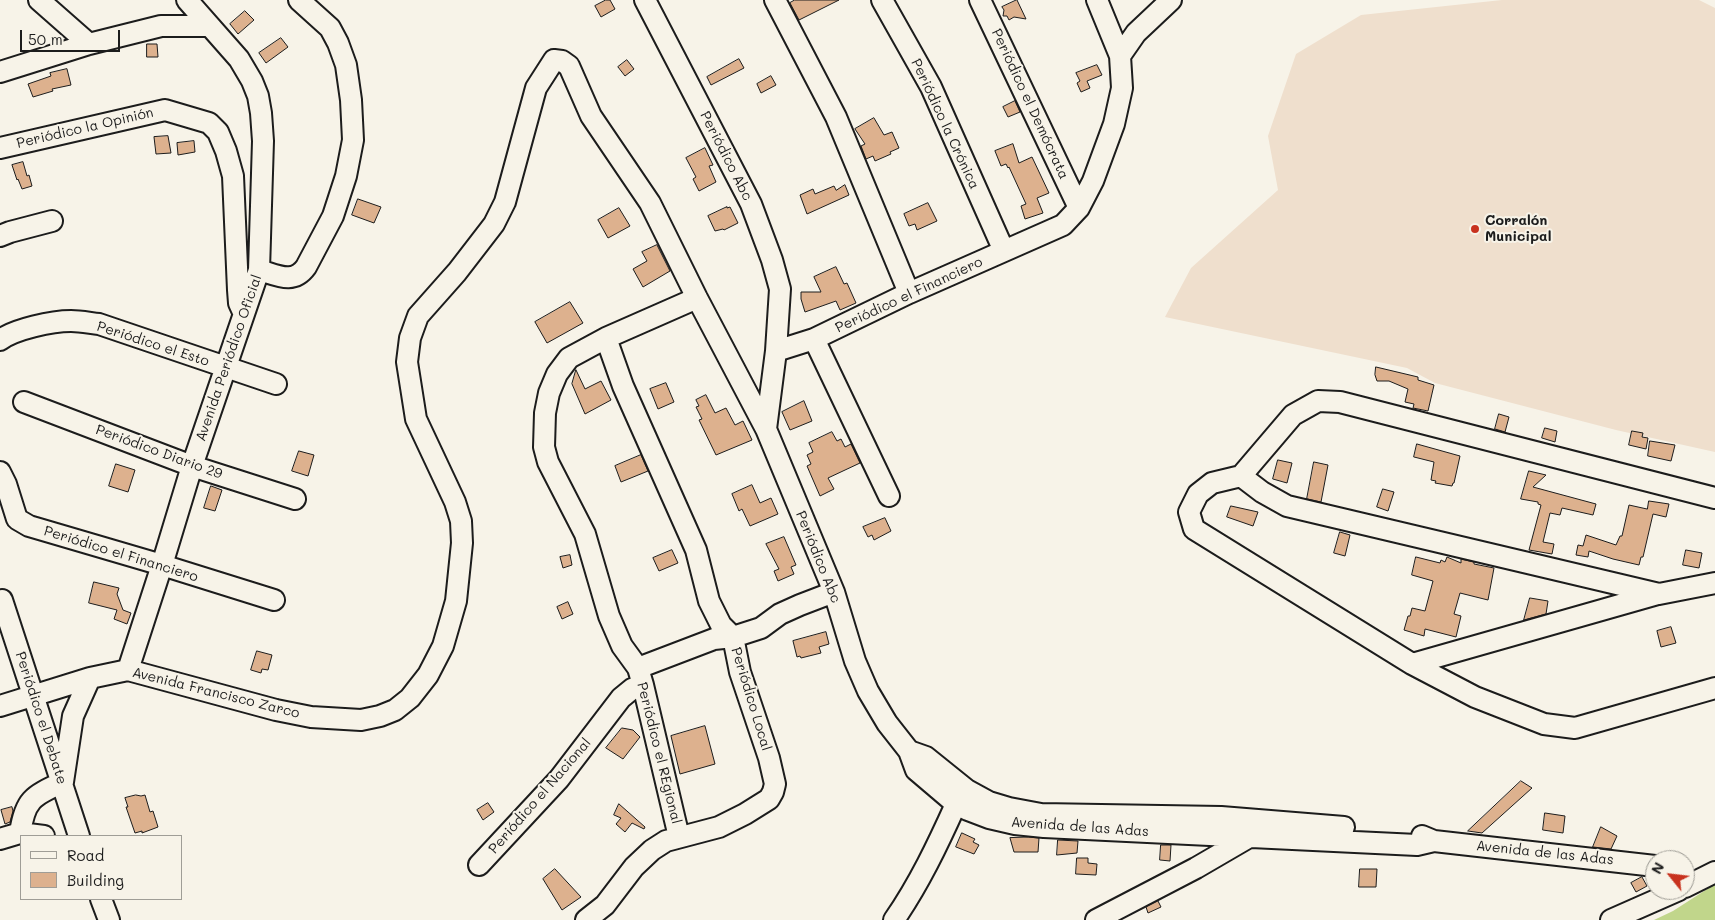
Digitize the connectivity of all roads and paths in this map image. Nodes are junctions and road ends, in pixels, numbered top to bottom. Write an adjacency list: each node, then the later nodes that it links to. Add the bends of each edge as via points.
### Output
1 (39, 0): 11 (street)
2 (187, 0): 10 (street, Avenida Periódico Oficial)
3 (299, 0): 19 (street, via 330,28 338,43 346,65 352,140 346,176 333,216 306,267 300,275 289,278)
4 (646, 0): 26 (street, Periódico Abc, via 751,204 772,260 780,289)
5 (775, 0): 20 (street, via 836,118)
6 (882, 0): 18 (street, Periódico la Crónica, via 931,86)
7 (980, 0): 15 (street, Periódico el Demócrata)
8 (1098, 0): 12 (street, Periódico el Financiero)
9 (1171, 0): 12 (street, via 1136,33)
10 (208, 26): 11 (street, via 161,26); 19 (street, Avenida Periódico Oficial, via 239,59 258,96 263,140)
11 (89, 44): 13 (street)
12 (1120, 56): 15 (street, Periódico el Financiero, via 1122,88 1114,124 1093,181)
13 (0, 72)
14 (0, 148): 22 (street, Periódico la Opinión, via 164,110 209,123 218,132 232,176 239,303)
15 (1079, 208): 18 (street, Periódico el Financiero, via 1063,225)
16 (52, 221): 17 (street)
17 (0, 236)
18 (1004, 251): 20 (street, Periódico el Financiero)
19 (259, 270): 22 (street, Avenida Periódico Oficial)
20 (908, 293): 24 (street, Periódico el Financiero)
21 (697, 298): 23 (street, Periódico el REgional); 30 (street); 45 (street, Avenida Francisco Zarco, via 650,203 591,116 569,66 554,60 536,88 505,202 494,224 418,316 410,338 407,362 416,419 461,521 456,601 443,646 428,675 410,698 395,710 361,720 311,717 276,710)
22 (244, 314): 27 (street, Avenida Periódico Oficial)
23 (606, 338): 43 (street, Periódico Local, via 623,386 696,550 709,601 721,625); 46 (street, Periódico el REgional, via 569,358 557,374 545,413 544,447 548,462 585,534 609,616)
24 (814, 339): 26 (street); 34 (street)
25 (0, 340): 27 (street, Periódico el Esto, via 7,335 70,321 99,324)
26 (776, 352): 30 (street, Periódico Abc)
27 (226, 368): 28 (street, Periódico el Esto); 31 (street, Avenida Periódico Oficial)
28 (276, 384)
29 (24, 402): 31 (street, Periódico Diario 29)
30 (766, 429): 39 (street, Periódico Abc)
31 (192, 466): 36 (street, Periódico Diario 29); 37 (street, Avenida Periódico Oficial)
32 (0, 472): 37 (street, Periódico el Financiero, via 17,518 22,523)
33 (1242, 476): 35 (street, via 1294,415 1318,401 1340,402); 40 (street, via 1287,506); 44 (street, via 1212,483 1198,494 1189,512 1194,529)
34 (889, 496)
35 (1715, 498)
36 (295, 499)
37 (162, 565): 42 (street, Periódico el Financiero); 45 (street, Avenida Periódico Oficial)
38 (1715, 583): 40 (street)
39 (834, 592): 43 (street, Periódico el Nacional, via 786,611 761,628); 51 (street, Periódico Abc, via 855,661 868,691)
40 (1659, 594): 44 (street)
41 (2, 600): 49 (street, Periódico el Debate)
42 (274, 600)
43 (733, 637): 46 (street, Periódico el Nacional, via 714,639); 58 (street, Periódico Local, via 740,672 769,758 775,784 773,792 769,799 725,824)
44 (1412, 664): 48 (street, via 1475,697 1544,724 1575,728)
45 (128, 670): 47 (street, Avenida Francisco Zarco)
46 (640, 676): 58 (street, Periódico el REgional); 61 (street, Periódico el Nacional, via 559,778)
47 (90, 678): 49 (street, Avenida Francisco Zarco); 52 (street, via 73,716)
48 (1715, 688)
49 (32, 695): 50 (street, Avenida Francisco Zarco); 52 (street, Periódico el Debate)
50 (0, 706)
51 (909, 752): 53 (street, Avenida de las Adas, via 916,770); 60 (street, Avenida de las Adas, via 926,756 967,790 989,802 1041,814 1221,817 1418,834)
52 (63, 782): 54 (street, via 29,801); 56 (street, Periódico el Debate)
53 (956, 804): 57 (street, Avenida de las Adas, via 989,818 1015,824); 70 (street, via 908,900)
54 (20, 833): 55 (street); 59 (street)
55 (36, 835)
56 (79, 835)
57 (1251, 836): 60 (street, Avenida de las Adas, via 1417,845); 71 (street)
58 (679, 837): 69 (street, Periódico Local, via 652,850 604,905)
59 (0, 839)
60 (1434, 841): 62 (street, Avenida de las Adas)
61 (479, 865)
62 (1645, 865)
63 (1695, 871): 64 (street)
64 (1712, 873): 65 (street)
65 (1695, 882)
66 (101, 900): 68 (street)
67 (1656, 900): 72 (street)
68 (109, 920)
69 (586, 920)
70 (894, 920)
71 (1096, 920)
72 (1611, 920)

